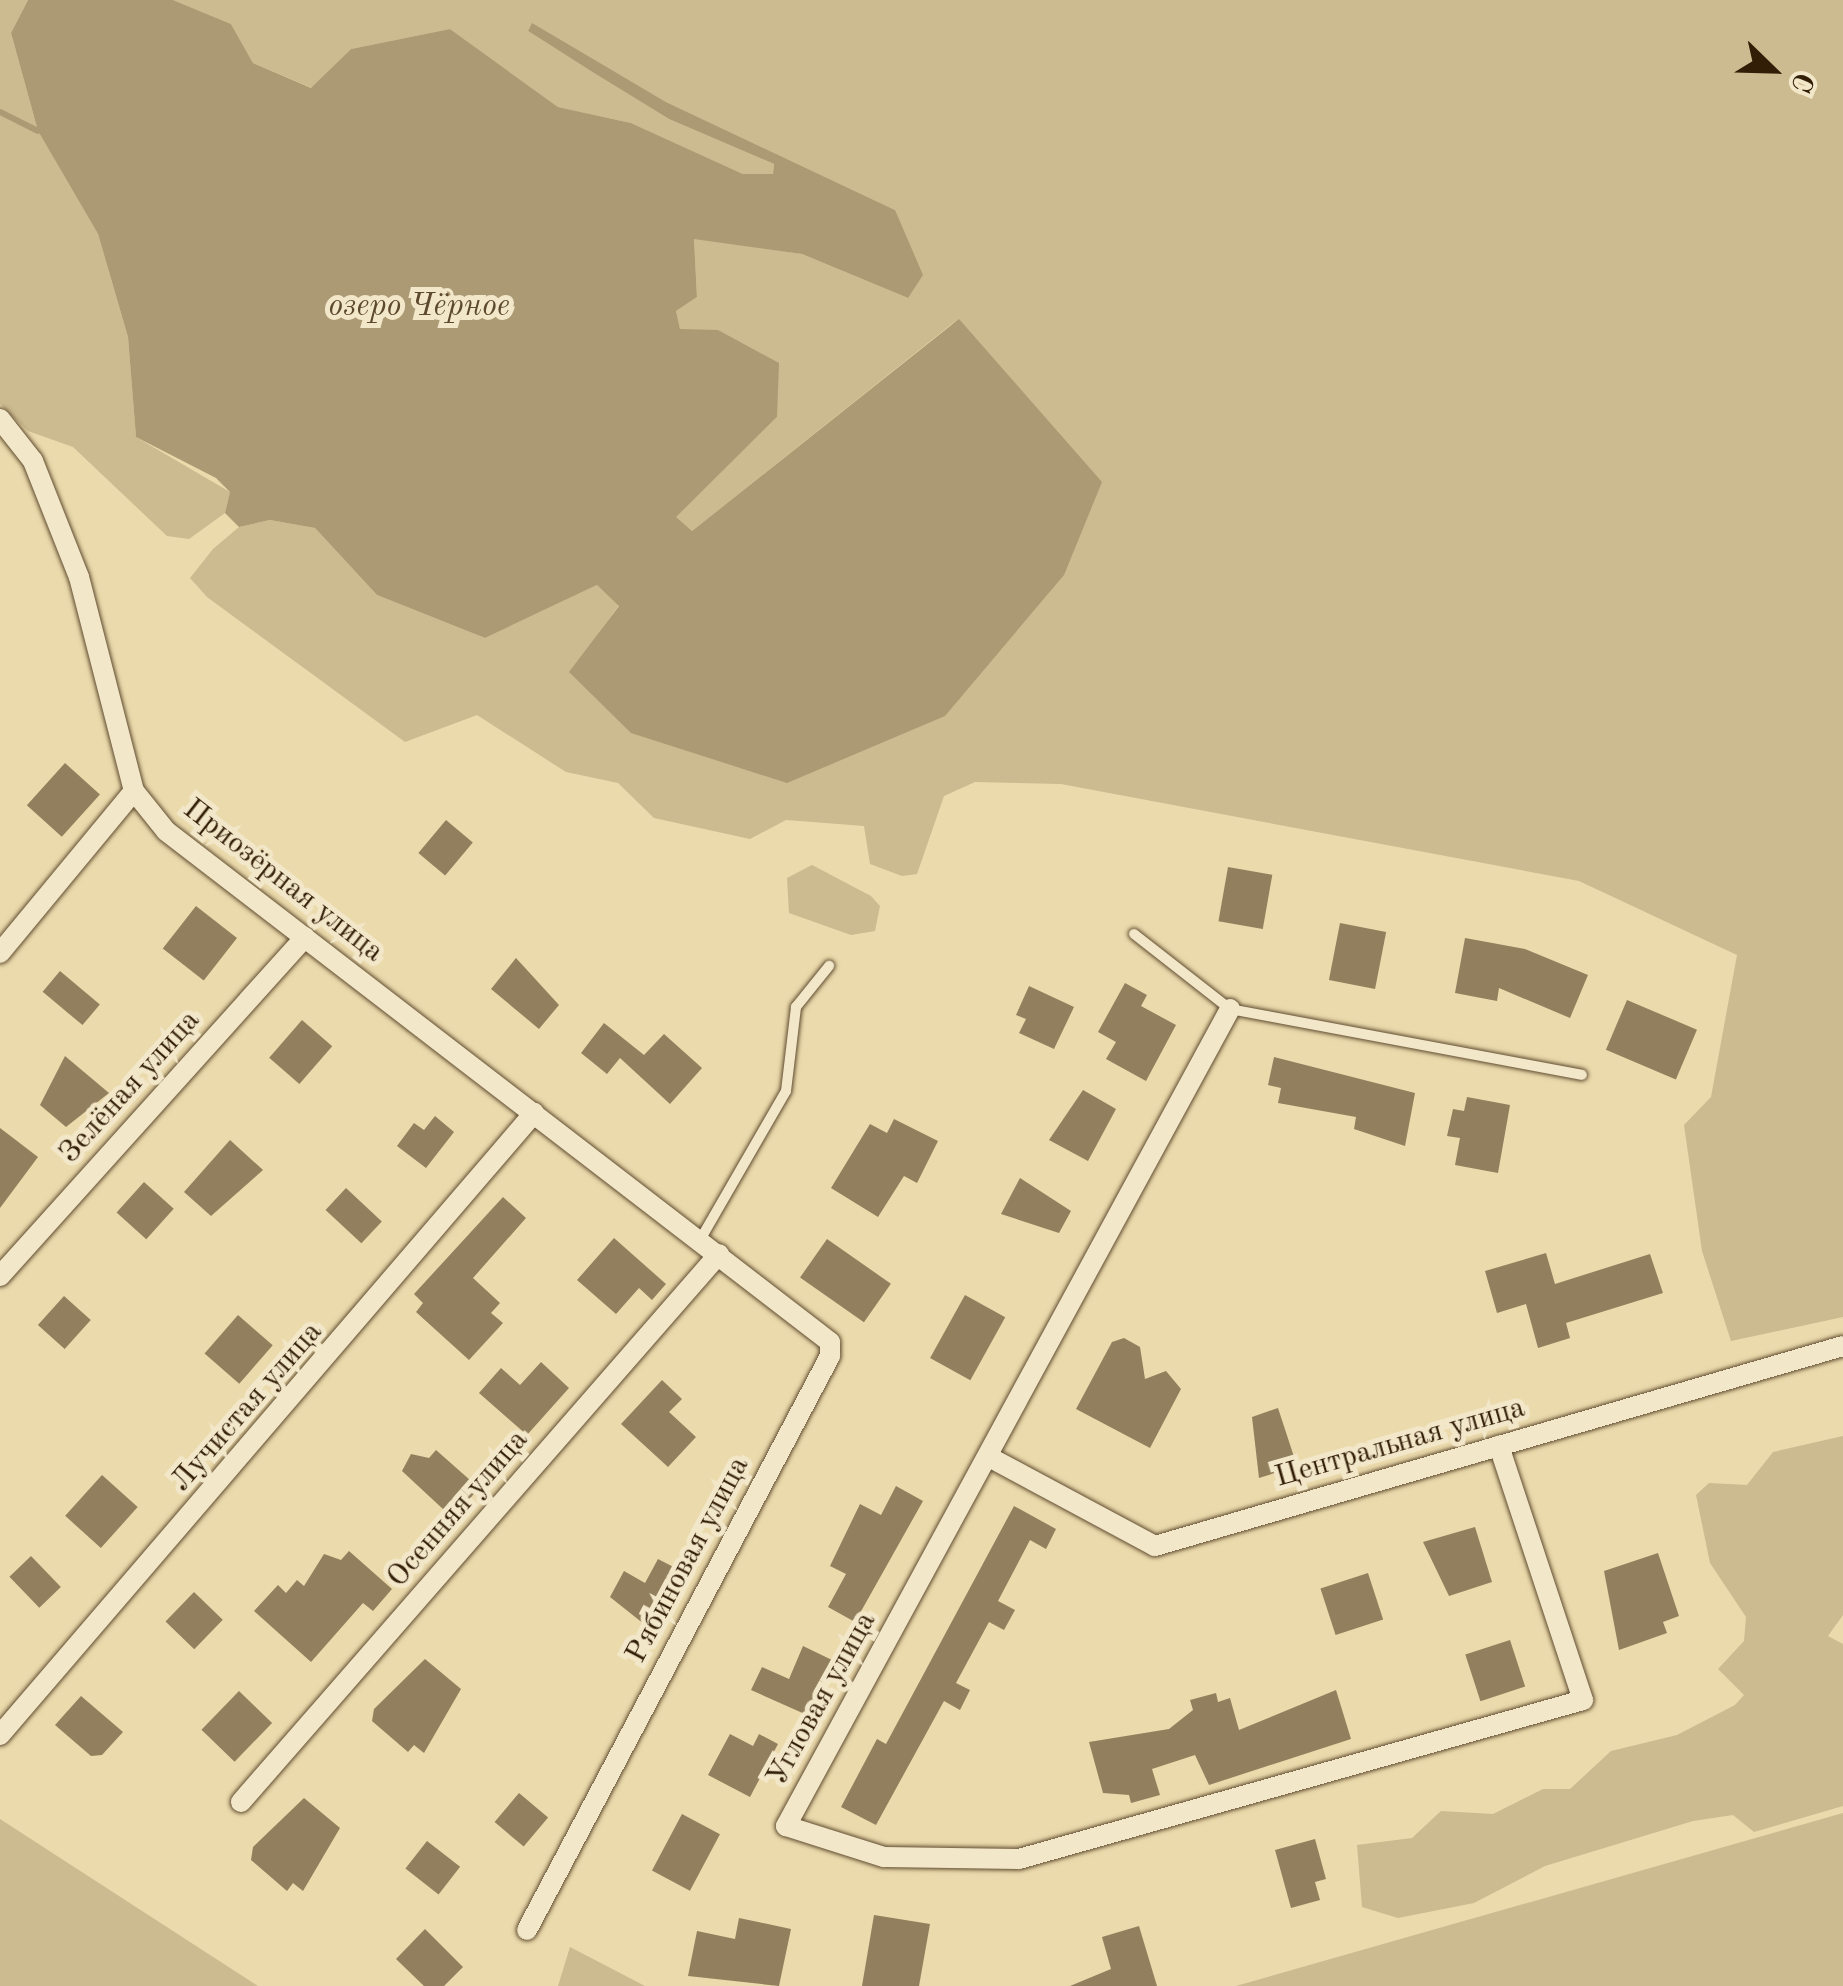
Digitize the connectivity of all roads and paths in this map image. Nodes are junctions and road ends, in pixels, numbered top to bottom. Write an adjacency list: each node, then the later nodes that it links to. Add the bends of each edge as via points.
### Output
1 (2, 426): 2 (street, Приозёрная улица, via 33,461 79,577)
2 (134, 791): 4 (street, Приозёрная улица, via 166,831); 5 (street)
3 (1134, 934): 7 (lane)
4 (305, 938): 9 (street, Приозёрная улица); 12 (street, Зелёная улица)
5 (0, 953)
6 (829, 966): 10 (lane, via 796,1006 786,1090)
7 (1230, 1010): 8 (lane); 15 (street, Угловая улица)
8 (1582, 1076)
9 (534, 1113): 10 (street, Приозёрная улица); 16 (street, Лучистая улица)
10 (700, 1240): 11 (street, Приозёрная улица)
11 (719, 1254): 17 (street, Осенняя улица); 18 (street, Рябиновая улица, via 826,1334 830,1356)
12 (0, 1276)
13 (1843, 1346): 14 (street, Центральная улица)
14 (1499, 1446): 15 (street, Центральная улица, via 1155,1546); 15 (street, Угловая улица, via 1584,1700 1020,1859 884,1858 786,1826)
15 (989, 1456)
16 (0, 1735)
17 (241, 1802)
18 (526, 1930)

